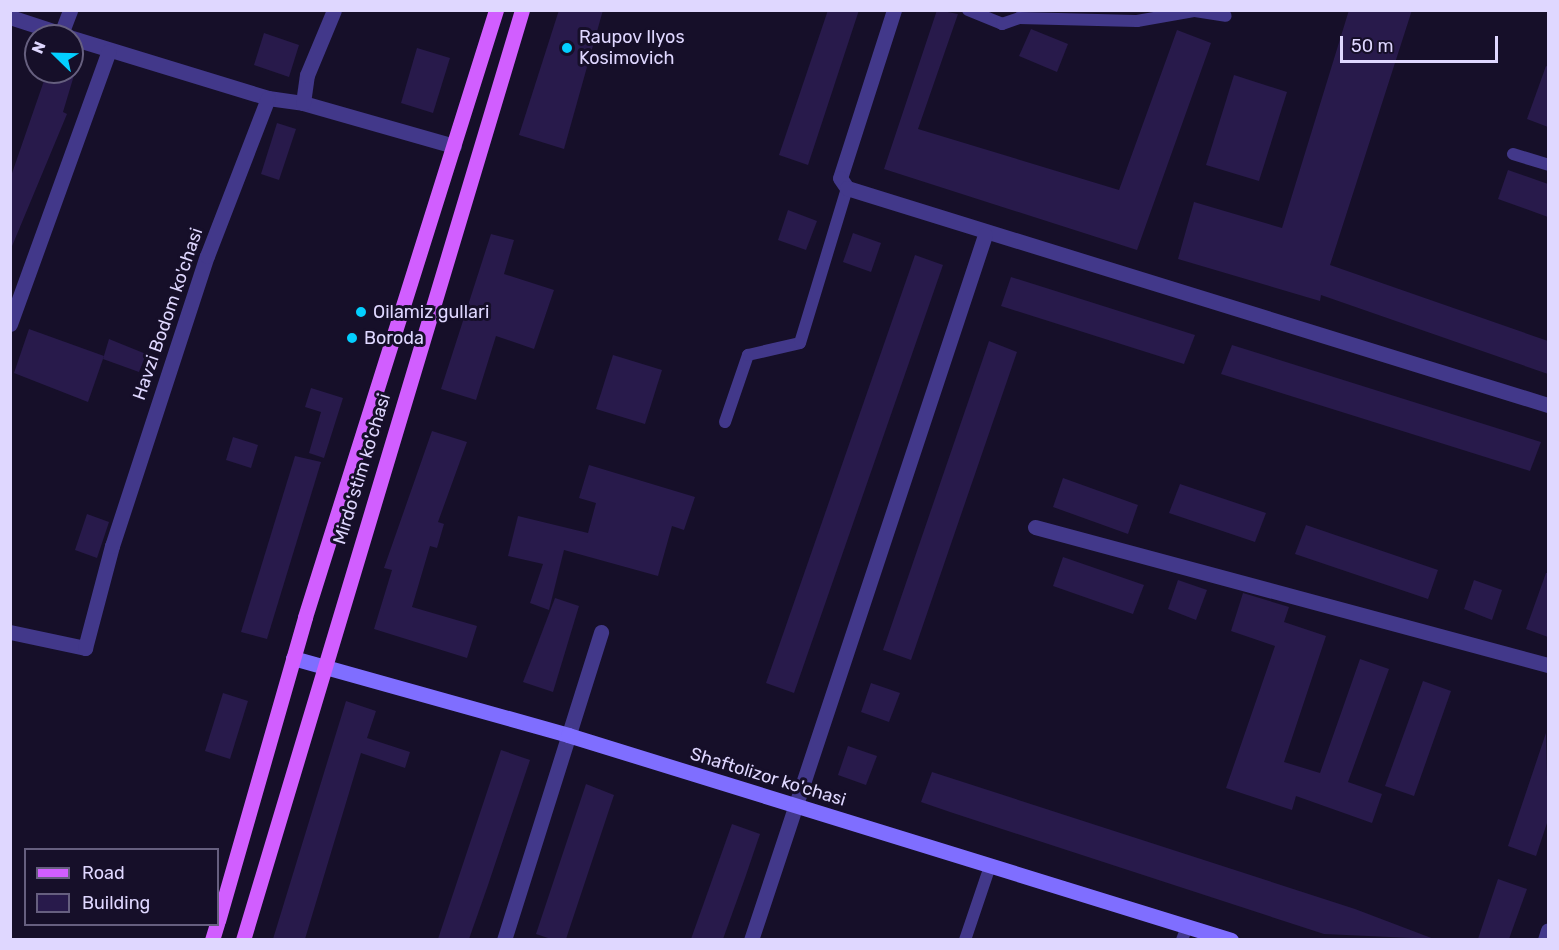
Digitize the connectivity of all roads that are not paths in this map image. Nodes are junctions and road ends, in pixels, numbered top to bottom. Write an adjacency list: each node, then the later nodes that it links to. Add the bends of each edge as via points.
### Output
1 (334, 10): 12 (street, via 308,75)
2 (496, 10): 13 (main road, Mirdo'stim ko'chasi)
3 (522, 10): 26 (main road, Mirdo'stim ko'chasi)
4 (894, 10): 16 (street, via 840,178)
5 (968, 10): 6 (lane, via 1002,24 1018,18 1137,21 1195,11)
6 (1226, 16)
7 (10, 17): 8 (street)
8 (31, 24)
9 (84, 42): 10 (street)
10 (109, 51): 11 (street); 18 (street)
11 (268, 98): 12 (street); 22 (street, Havzi Bodom ko'chasi, via 207,256 112,546 85,648)
12 (303, 103): 13 (street)
13 (454, 147): 24 (main road, Mirdo'stim ko'chasi)
14 (1513, 154): 15 (lane)
15 (1548, 165)
16 (847, 188): 17 (street); 20 (lane, via 800,343 748,355)
17 (985, 235): 19 (street); 28 (street)
18 (10, 324)
19 (1548, 405)
20 (725, 422)
21 (1035, 527): 25 (street)
22 (10, 632)
23 (601, 632): 27 (street)
24 (293, 658): 26 (street, Shaftolizor ko'chasi); 30 (main road, Mirdo'stim ko'chasi)
25 (1548, 665)
26 (323, 666): 27 (street, Shaftolizor ko'chasi); 33 (main road, Mirdo'stim ko'chasi)
27 (568, 735): 28 (street, Shaftolizor ko'chasi); 34 (street)
28 (795, 806): 29 (street, Shaftolizor ko'chasi); 35 (street)
29 (990, 866): 32 (street, Shaftolizor ko'chasi); 36 (lane)
30 (219, 916)
31 (1548, 930): 38 (street)
32 (1184, 933): 37 (street, Shaftolizor ko'chasi)
33 (243, 939)
34 (504, 939)
35 (751, 939)
36 (965, 939)
37 (1231, 939)
38 (1545, 939)

